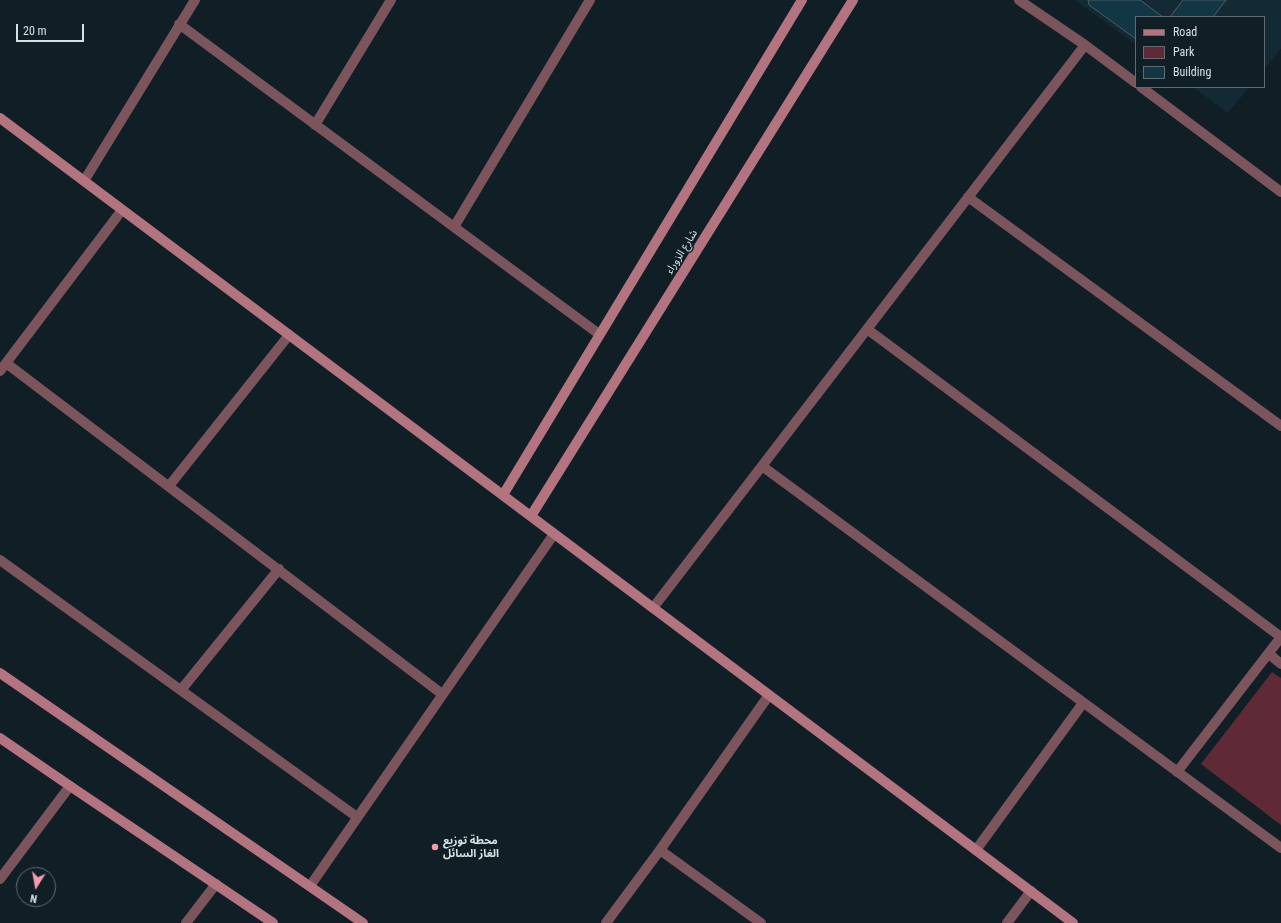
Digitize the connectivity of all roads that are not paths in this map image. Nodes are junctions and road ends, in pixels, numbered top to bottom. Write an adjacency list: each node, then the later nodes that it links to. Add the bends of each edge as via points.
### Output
1 (195, 0): 7 (street)
2 (391, 0): 12 (street)
3 (590, 0): 17 (street)
4 (802, 0): 19 (street)
5 (853, 0): 27 (street, شارع الزوراء)
6 (1019, 0): 8 (street)
7 (179, 24): 12 (street); 13 (street)
8 (1085, 45): 9 (street); 15 (street)
9 (1135, 82)
10 (1142, 88): 14 (street)
11 (0, 118): 13 (street)
12 (315, 125): 17 (street)
13 (84, 181): 16 (street)
14 (1281, 192)
15 (968, 197): 18 (street); 23 (street)
16 (122, 210): 20 (street); 21 (street)
17 (454, 227): 19 (street)
18 (867, 329): 24 (street); 32 (street)
19 (600, 334): 26 (street)
20 (289, 335): 25 (street); 26 (street)
21 (6, 363): 22 (street); 25 (street)
22 (0, 372)
23 (1281, 426)
24 (762, 466): 31 (street); 39 (street)
25 (169, 486): 30 (street)
26 (503, 495): 27 (street)
27 (531, 516): 28 (street)
28 (554, 534): 31 (street); 37 (street)
29 (0, 560): 36 (street)
30 (279, 569): 36 (street); 37 (street)
31 (653, 608): 38 (street)
32 (1281, 637): 33 (street)
33 (1269, 654): 34 (street); 41 (street)
34 (1281, 664)
35 (0, 673): 49 (street)
36 (180, 690): 43 (street)
37 (442, 694): 43 (street)
38 (769, 695): 45 (street); 46 (street)
39 (1083, 703): 41 (street); 46 (street)
40 (0, 738): 42 (street)
41 (1177, 772): 44 (street)
42 (70, 786): 47 (street); 48 (street)
43 (357, 817): 49 (street)
44 (1281, 848)
45 (660, 850): 54 (street); 55 (street)
46 (976, 850): 50 (street)
47 (0, 879)
48 (216, 884): 51 (street); 52 (street)
49 (310, 886): 53 (street)
50 (1031, 891): 56 (street); 57 (street)
51 (186, 923)
52 (273, 923)
53 (363, 923)
54 (606, 923)
55 (761, 923)
56 (1007, 923)
57 (1073, 923)

